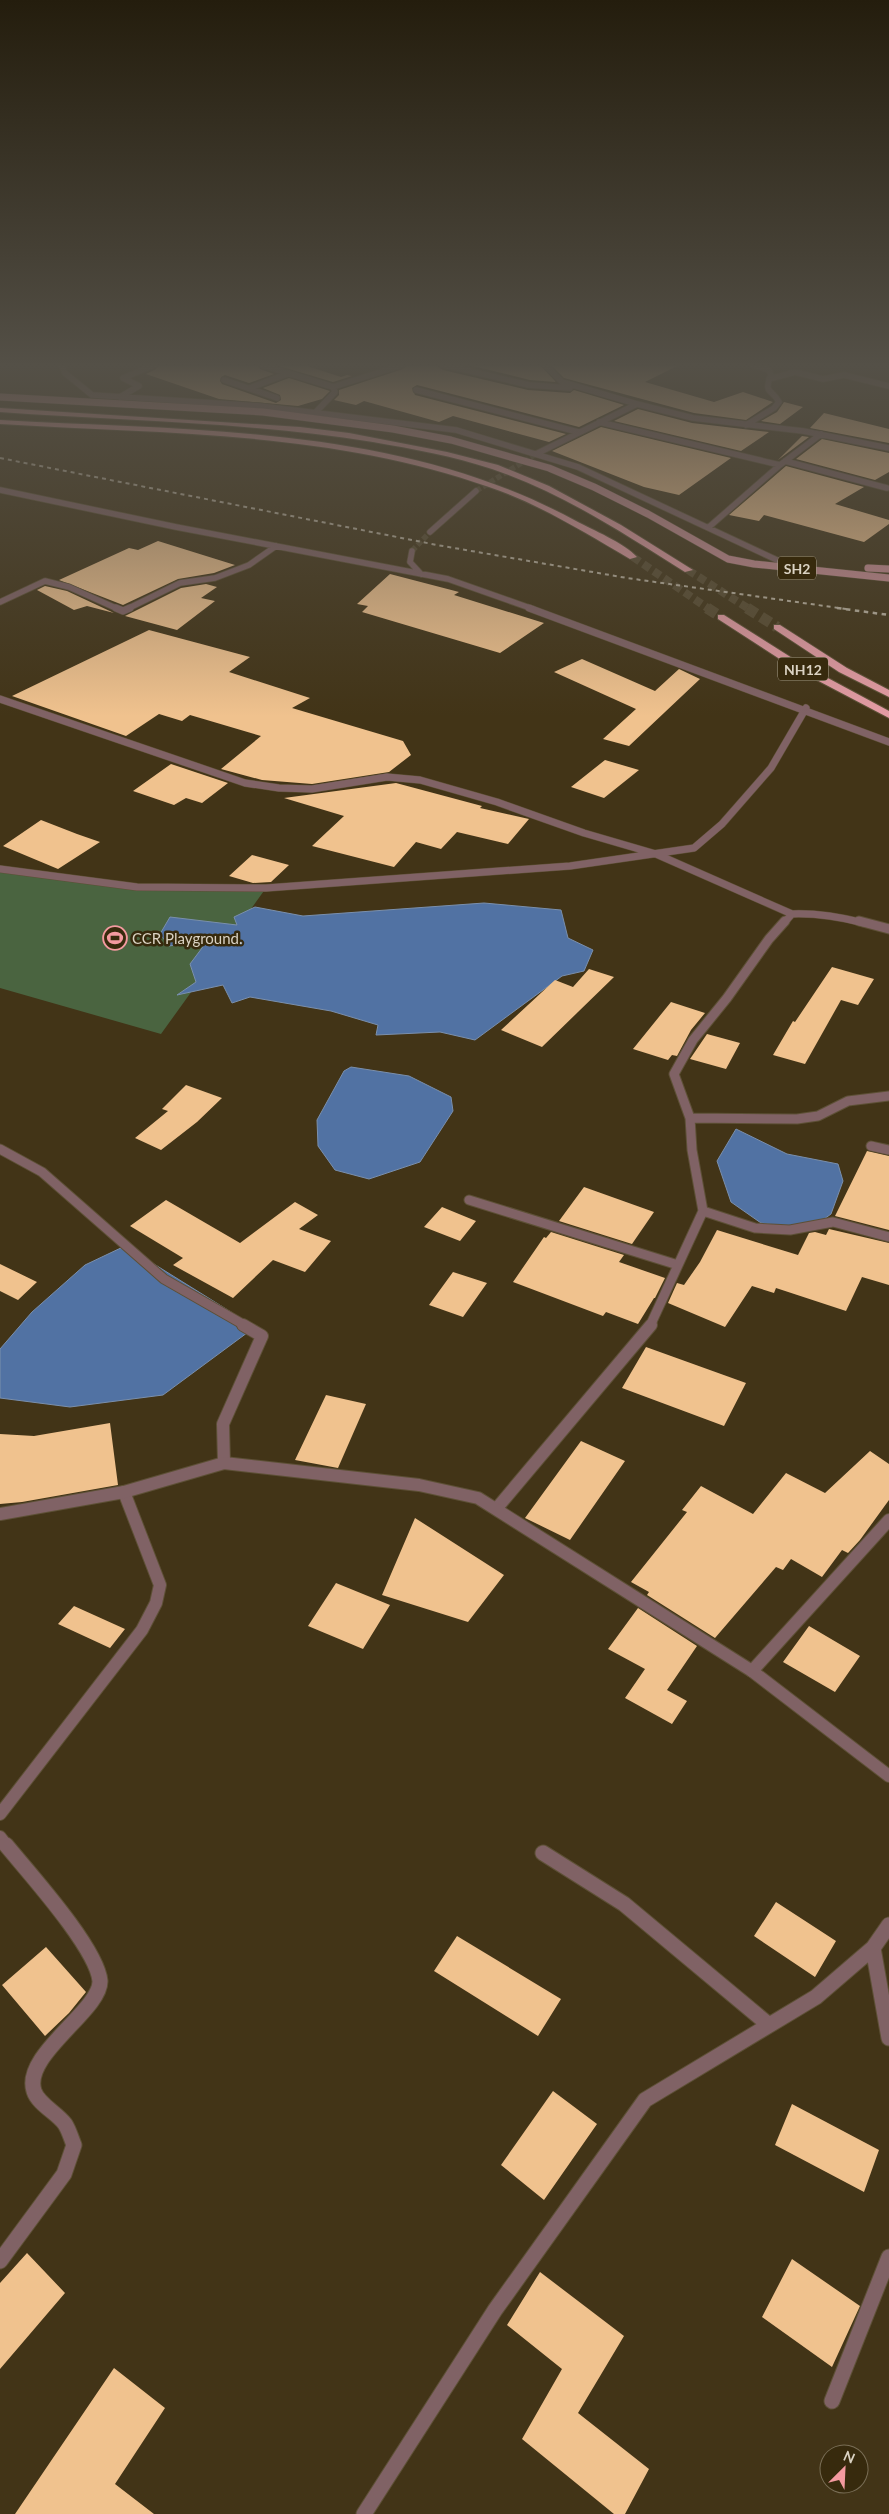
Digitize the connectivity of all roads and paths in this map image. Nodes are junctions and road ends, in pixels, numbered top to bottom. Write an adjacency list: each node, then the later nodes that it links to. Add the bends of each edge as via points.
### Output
1 (484, 482): 15 (highway, via 526,500)
2 (533, 482): 18 (highway, via 608,519)
3 (580, 482): 13 (main road, SH2, via 648,514)
4 (612, 482): 10 (street)
5 (760, 482): 10 (street)
6 (863, 482): 7 (street)
7 (887, 488)
8 (1, 491): 12 (street)
9 (476, 491): 11 (street)
10 (710, 527): 16 (street)
11 (430, 532)
12 (276, 546): 20 (street); 22 (street, via 249,565 215,578 180,583 123,610 46,581)
13 (707, 548): 16 (main road, SH2); 17 (main road, SH2, via 740,562)
14 (412, 551): 20 (street, via 410,562)
15 (633, 557)
16 (779, 560): 17 (main road, SH2)
17 (824, 568): 19 (main road, SH2); 21 (main road, SH2)
18 (688, 570)
19 (889, 570)
20 (422, 574): 27 (street, via 457,582)
21 (889, 578)
22 (0, 602)
23 (720, 616): 28 (highway, NH12, via 796,665)
24 (777, 627): 25 (highway, NH12, via 843,670)
25 (889, 694)
26 (0, 699): 30 (street, via 245,783 312,789 387,777 420,780)
27 (806, 708): 29 (street); 30 (street, via 771,768 722,824 694,848)
28 (889, 715)
29 (889, 742)
30 (656, 854): 31 (street, via 570,866 266,888 137,887); 32 (street)
31 (0, 869)
32 (792, 914): 33 (street, via 836,916); 35 (street, via 768,939 728,998 693,1040 674,1074)
33 (889, 929)
34 (889, 1096): 35 (street, via 848,1101 818,1116 796,1119)
35 (690, 1118): 40 (street)
36 (871, 1146): 38 (street)
37 (0, 1149): 43 (street, via 42,1172 164,1279 262,1336 223,1424)
38 (889, 1150)
39 (469, 1200): 42 (street)
40 (703, 1211): 41 (street, via 755,1228 790,1230 833,1222); 42 (street)
41 (889, 1236)
42 (678, 1265): 45 (street, via 648,1330)
43 (224, 1463): 44 (street); 45 (street, via 419,1486 478,1498)
44 (124, 1492): 46 (street); 50 (street, via 160,1585 156,1603 142,1630)
45 (497, 1508): 48 (street)
46 (0, 1514)
47 (889, 1520): 48 (street)
48 (752, 1671): 49 (street)
49 (889, 1776)
50 (0, 1814)
51 (0, 1837): 58 (street, via 81,1940 98,1972 100,1984 92,1999 38,2064 32,2077 34,2093 65,2124 74,2144 64,2174)
52 (544, 1853): 55 (street, via 624,1904)
53 (889, 1925): 54 (street)
54 (873, 1948): 55 (street, via 816,1997); 56 (street)
55 (769, 2025): 60 (street, via 645,2100 495,2310)
56 (889, 2038)
57 (889, 2257): 59 (street)
58 (0, 2261)
59 (832, 2402)
60 (364, 2514)

